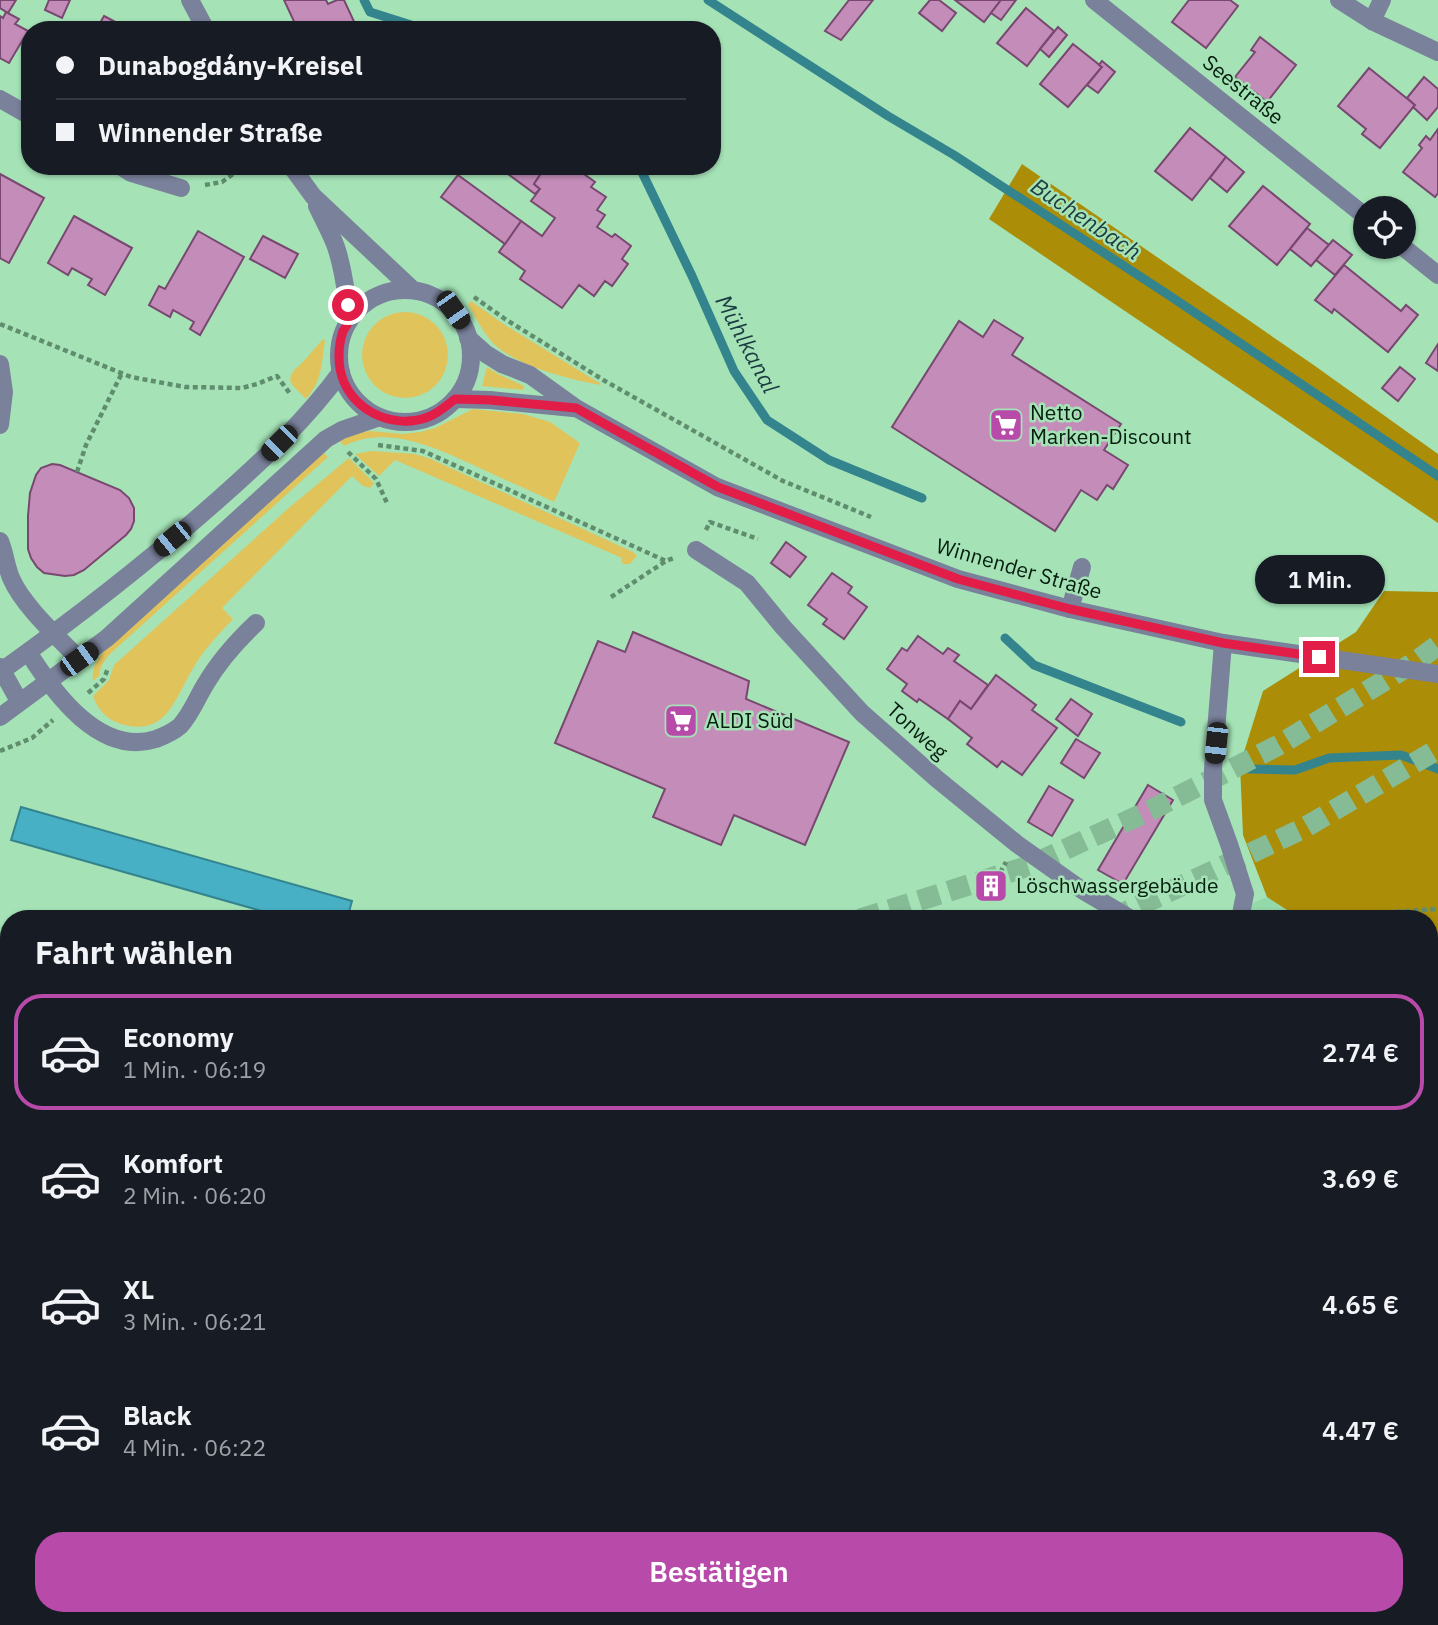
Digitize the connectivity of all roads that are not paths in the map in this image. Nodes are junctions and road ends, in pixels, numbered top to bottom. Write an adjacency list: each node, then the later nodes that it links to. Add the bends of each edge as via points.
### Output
1 (190, 0): 5 (street)
2 (1094, 0): 14 (street, Seestraße)
3 (1339, 0): 6 (street)
4 (1382, 0): 6 (street)
5 (201, 21)
6 (1372, 21): 7 (street)
7 (1438, 52)
8 (0, 99): 9 (street)
9 (21, 111)
10 (138, 175): 12 (street)
11 (298, 175): 13 (street)
12 (181, 188)
13 (313, 196): 17 (street); 18 (street, via 342,267)
14 (1353, 206)
15 (1416, 257): 16 (street)
16 (1438, 275)
17 (413, 290): 18 (street, via 383,293); 19 (street, via 453,310)
18 (349, 321): 21 (street, via 340,344)
19 (468, 338): 22 (street, via 470,362); 23 (street, Winnender Straße, via 486,354 530,374)
20 (0, 363): 25 (street, via 4,391)
21 (341, 372): 24 (street, via 356,401); 31 (street, via 260,462)
22 (455, 399): 23 (street); 24 (street, via 426,418 408,422)
23 (576, 408): 29 (street, Winnender Straße, via 718,487 958,579)
24 (380, 417): 34 (street, via 326,439)
25 (0, 425)
26 (0, 541): 31 (street, via 11,578)
27 (696, 550): 40 (street, Tonweg, via 747,583 862,713 937,779 1017,844)
28 (1082, 567): 29 (street)
29 (1070, 609): 32 (street, Winnender Straße)
30 (256, 622): 37 (street, via 220,662 179,727 148,741 131,743 96,730)
31 (54, 634): 33 (street); 34 (street)
32 (1223, 643): 36 (street, Winnender Straße); 41 (street, via 1213,800 1245,894)
33 (29, 652): 35 (street); 37 (street)
34 (79, 659): 37 (street)
35 (1, 670): 38 (street)
36 (1438, 674)
37 (48, 681): 38 (street)
38 (19, 701): 39 (street)
39 (0, 717)
40 (1116, 910)
41 (1242, 910)

